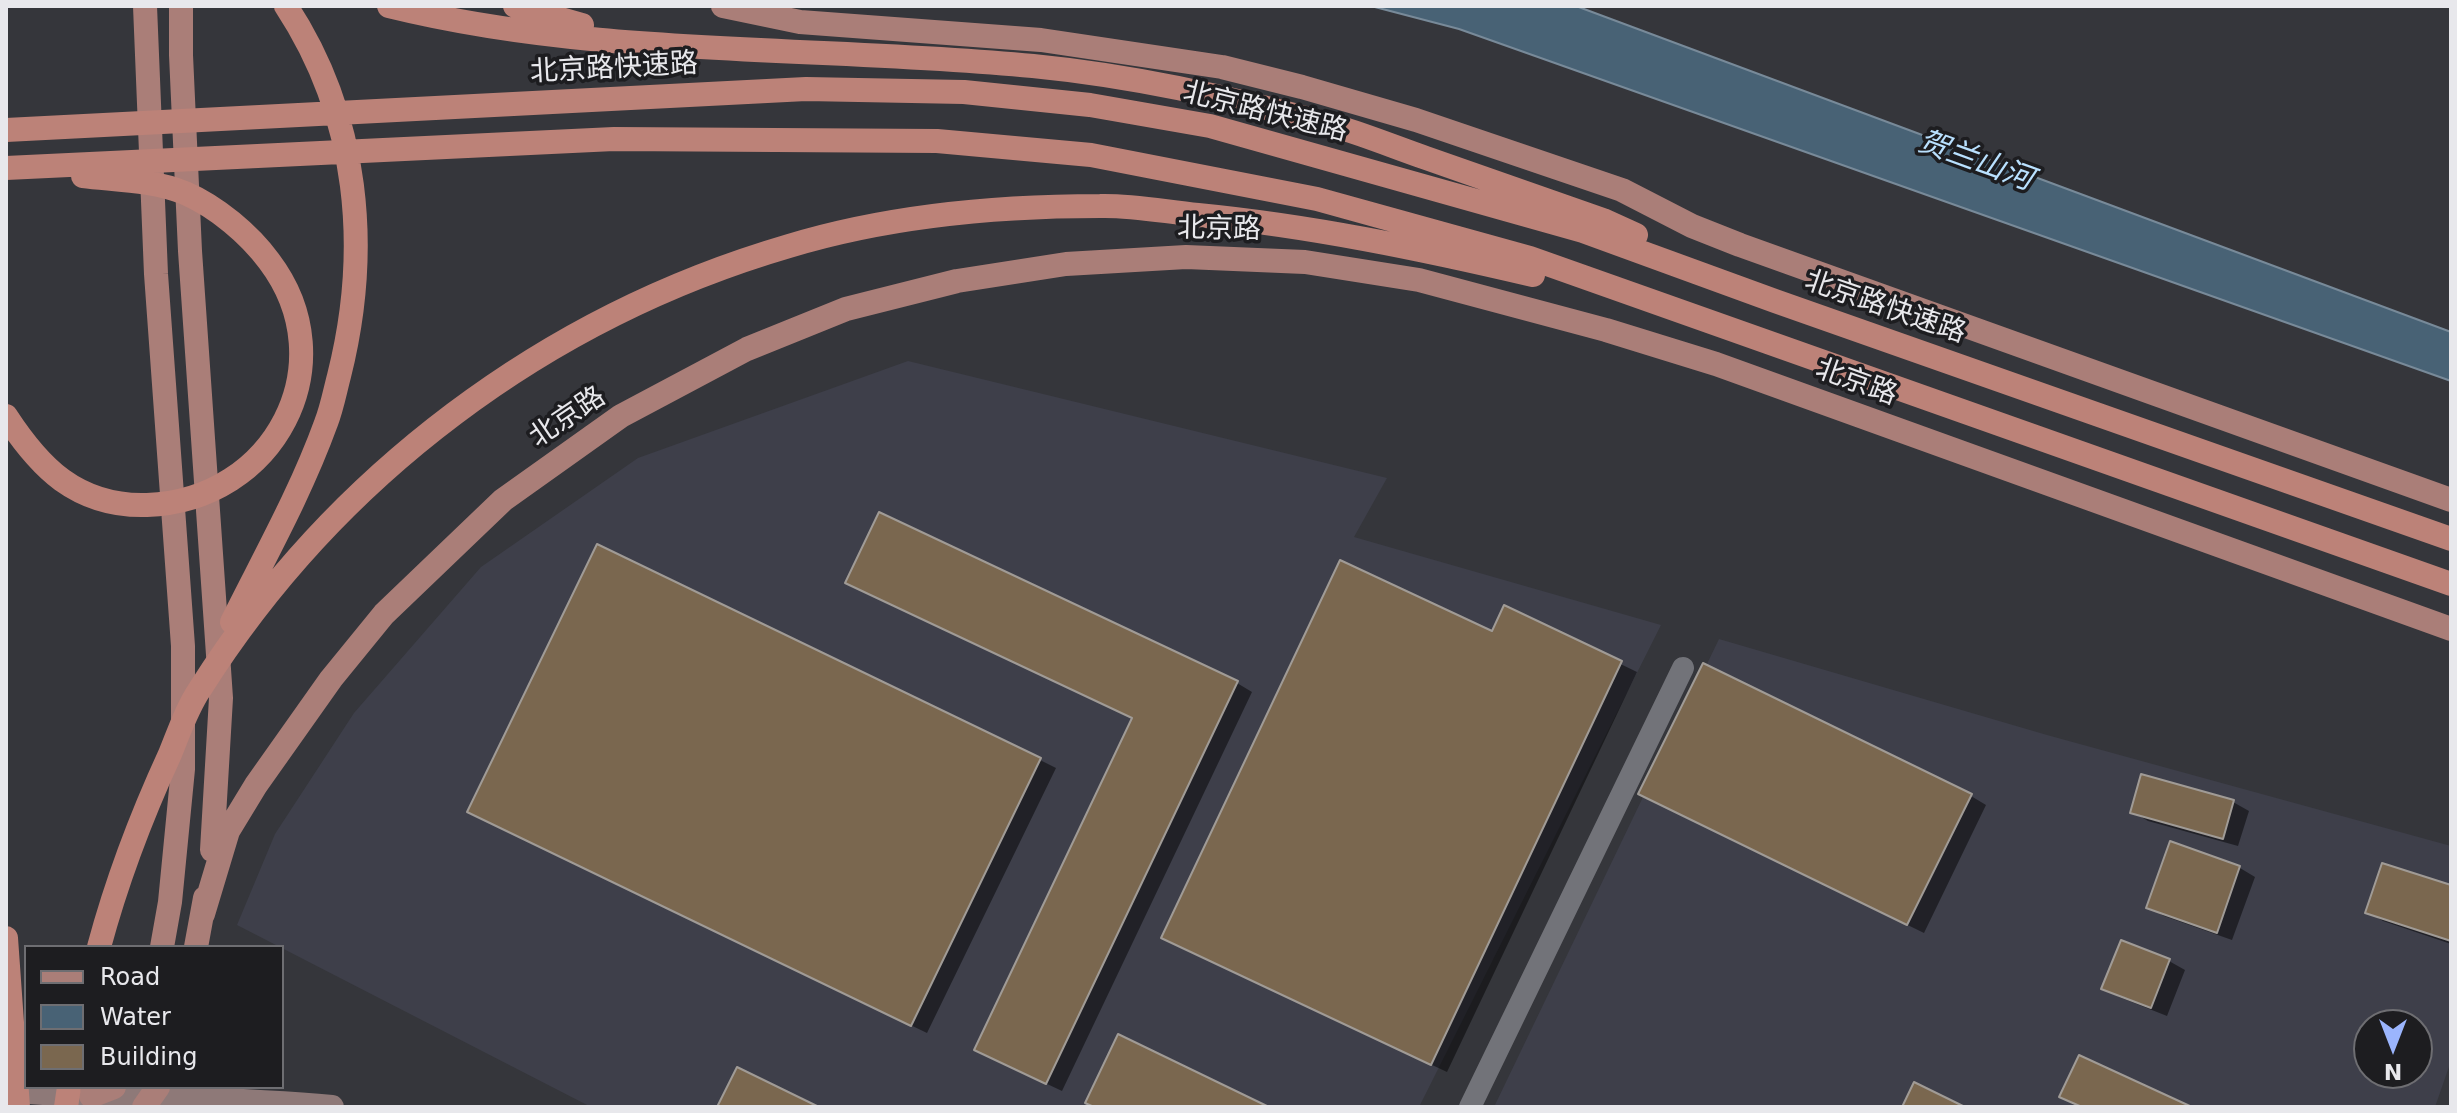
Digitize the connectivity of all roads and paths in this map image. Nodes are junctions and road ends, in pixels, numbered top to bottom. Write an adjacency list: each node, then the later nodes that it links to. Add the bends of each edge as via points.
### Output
1 (145, 6): 22 (main road, via 156,274 183,646 183,769)
2 (181, 6): 19 (main road, via 190,251 221,698)
3 (286, 6): 18 (highway, via 326,81 341,128 356,208 349,334 327,420 300,487)
4 (389, 6): 7 (highway, via 465,23 566,36)
5 (515, 6): 7 (highway, via 570,24)
6 (723, 6): 13 (main road, via 800,22 1041,40 1158,55 1302,87 1622,190 1740,245)
7 (747, 51): 10 (highway, via 1036,66 1193,91 1339,128 1603,220)
8 (6, 130): 10 (highway, 北京路快速路, via 806,89 964,92 1090,105 1210,126 1583,231)
9 (6, 168): 11 (highway, via 614,139 937,141 1091,155 1317,199 1530,258); 12 (highway, via 139,182 184,193 216,212 256,243 285,282 299,327 301,367 294,405 273,441 245,472 211,492 172,504 129,506 96,498 62,479 26,445)
10 (1775, 301): 14 (highway, 北京路快速路)
11 (1667, 306): 15 (highway); 18 (highway, via 1283,223 1105,205 948,216 791,245 702,274 604,317 525,362 444,419 353,498 262,601)
12 (6, 416)
13 (2451, 500)
14 (2451, 539)
15 (2451, 584)
16 (2451, 629): 19 (main road, 北京路, via 1716,364 1419,280 1305,262 1186,257 1066,264 957,281 846,309 747,349 621,416 503,500 384,614 331,679 228,831)
17 (1683, 668): 31 (street)
18 (197, 692): 21 (highway, via 143,812)
19 (203, 914): 23 (main road)
20 (6, 938): 28 (highway)
21 (100, 945)
22 (162, 945)
23 (196, 945)
24 (100, 1089): 26 (main road)
25 (6, 1090): 26 (main road)
26 (80, 1092): 27 (main road); 29 (highway)
27 (150, 1097): 30 (main road)
28 (18, 1107)
29 (66, 1107)
30 (332, 1107)
31 (1470, 1107)

